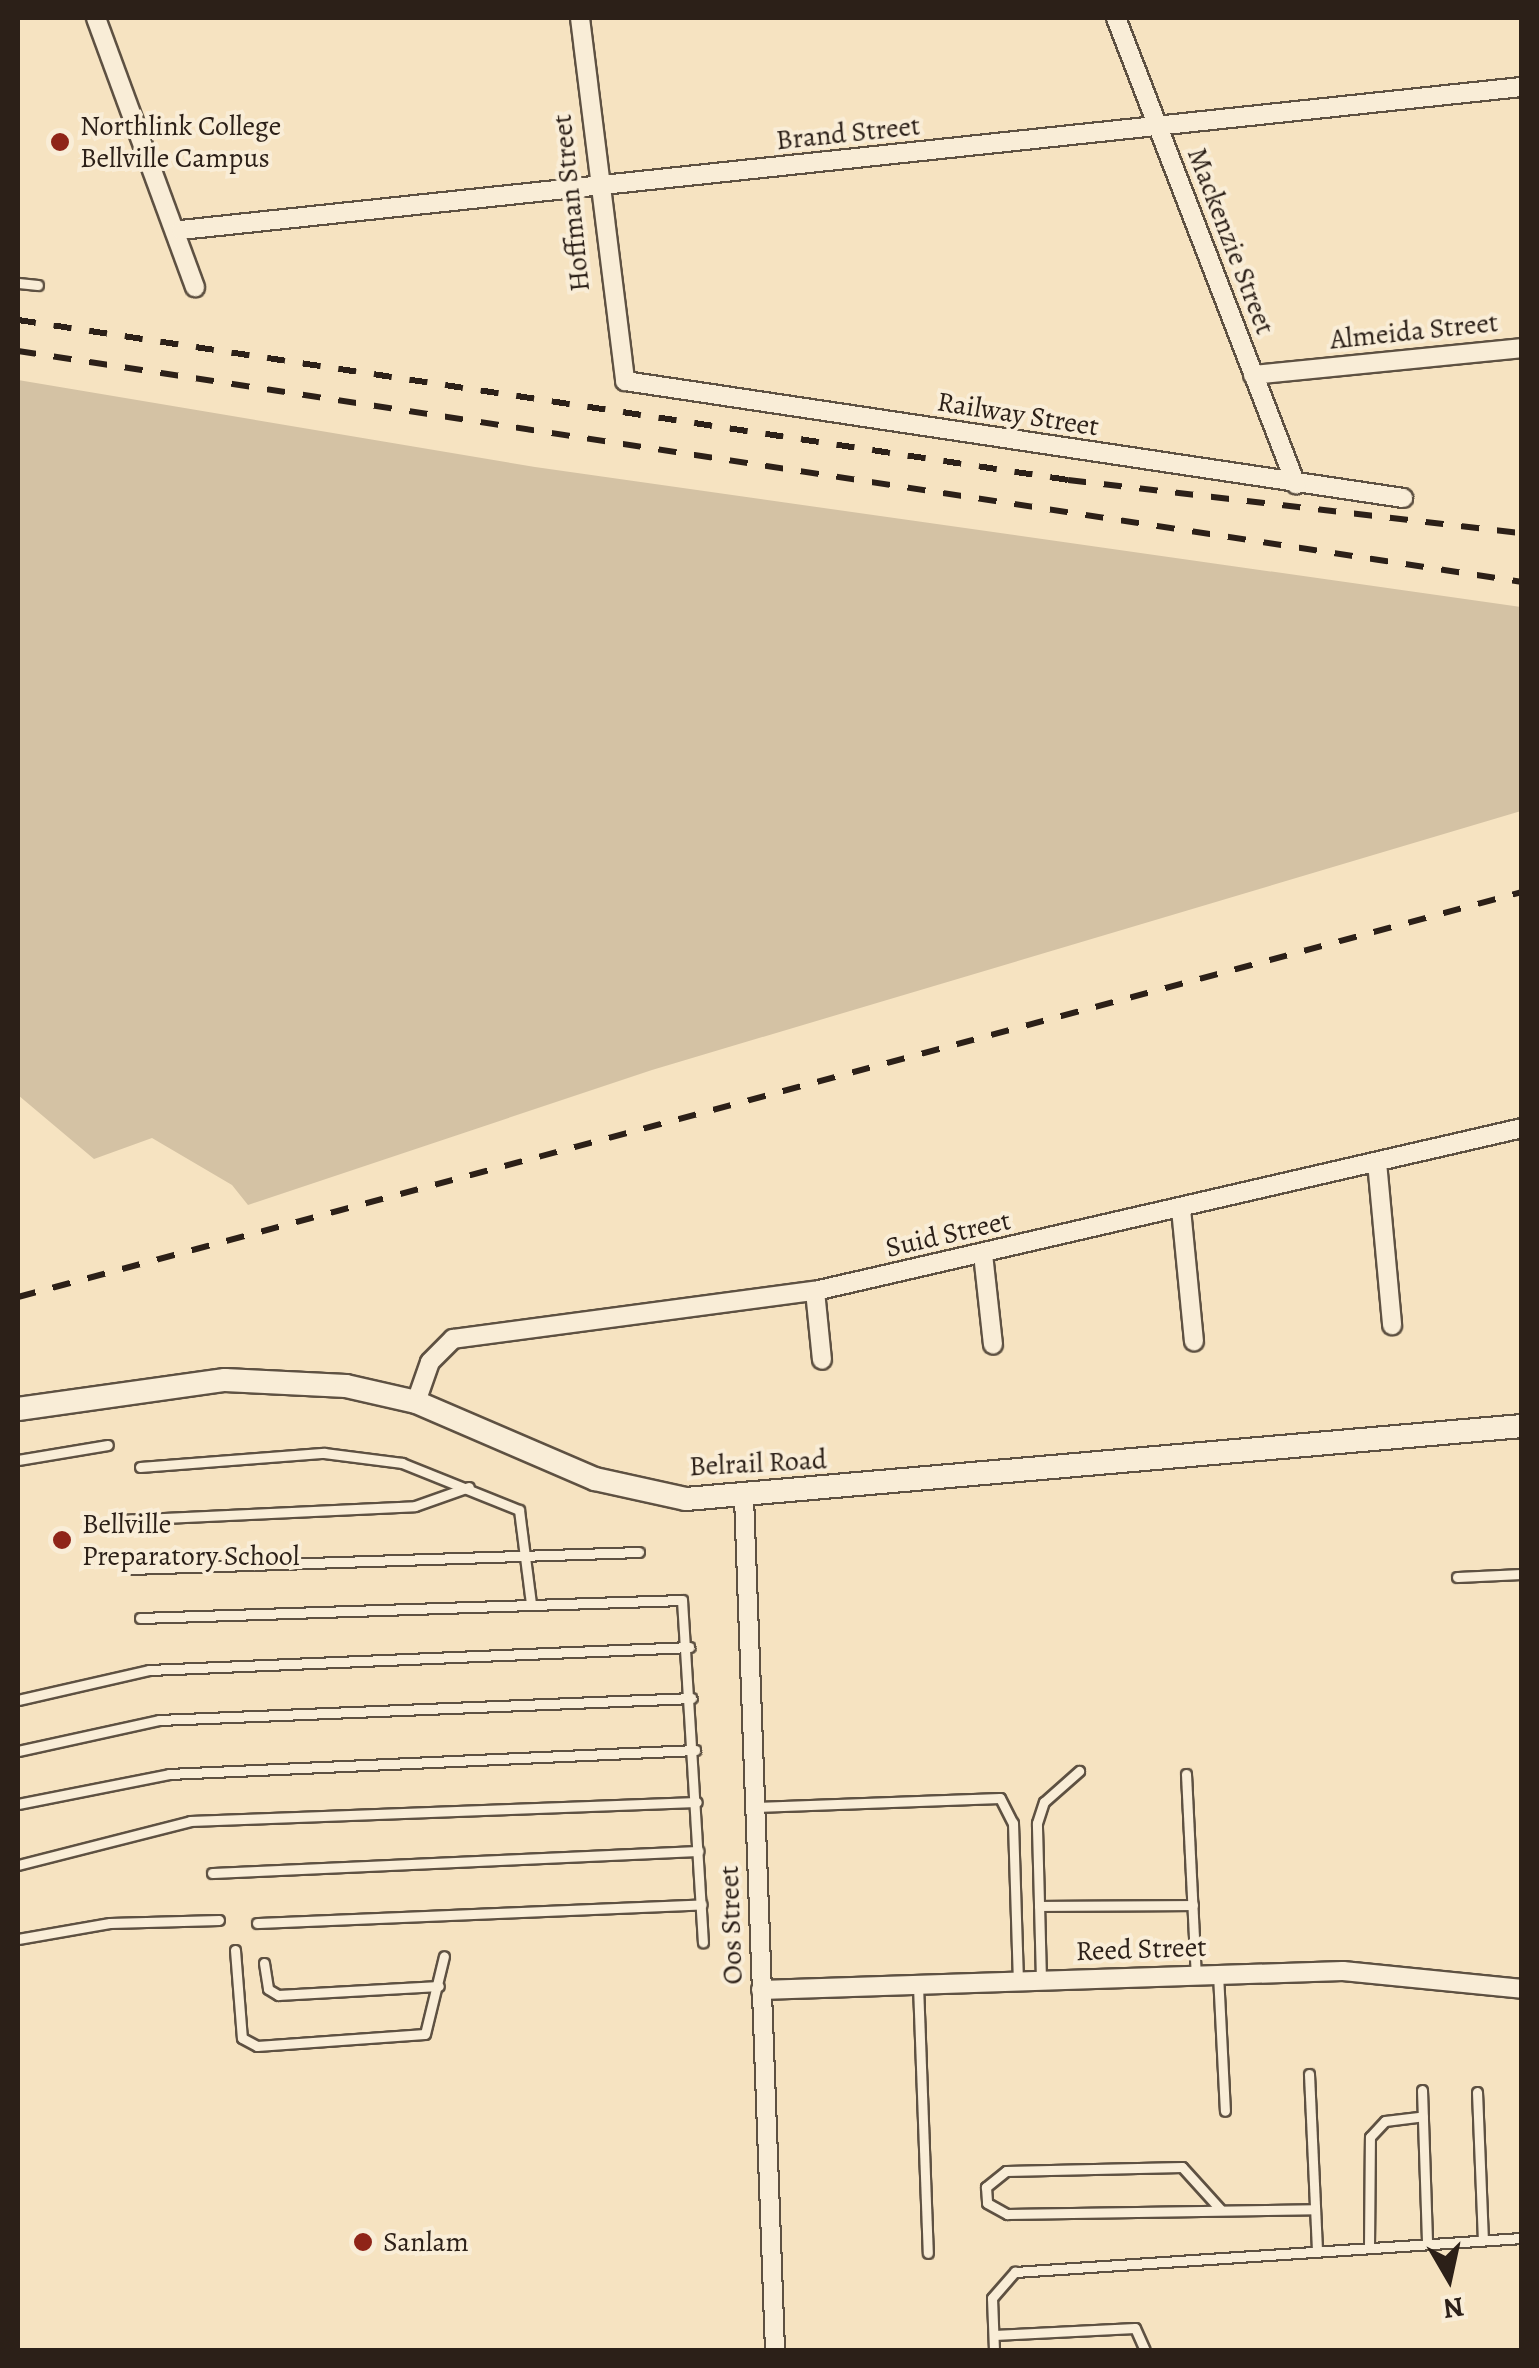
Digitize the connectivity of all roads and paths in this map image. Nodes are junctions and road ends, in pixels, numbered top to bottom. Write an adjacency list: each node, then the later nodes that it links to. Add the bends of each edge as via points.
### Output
1 (96, 18): 7 (street)
2 (580, 18): 6 (street, Hoffman Street)
3 (1116, 18): 5 (street, Mackenzie Street)
4 (1522, 88): 5 (street, Brand Street)
5 (1158, 126): 6 (street, Brand Street); 12 (street, Mackenzie Street)
6 (595, 189): 7 (street, Brand Street); 13 (street, Hoffman Street)
7 (181, 230): 10 (street)
8 (18, 283): 9 (lane)
9 (38, 285)
10 (195, 286)
11 (1522, 348): 12 (street, Almeida Street)
12 (1253, 375): 14 (street, Mackenzie Street)
13 (626, 381): 14 (street, Railway Street)
14 (1296, 484): 15 (street, Railway Street)
15 (1404, 498)
16 (1522, 1128): 17 (street, Suid Street)
17 (1377, 1162): 18 (street, Suid Street); 21 (street)
18 (1181, 1209): 19 (street, Suid Street); 22 (street)
19 (983, 1254): 20 (street, Suid Street); 23 (street)
20 (815, 1292): 24 (street); 25 (street, Suid Street, via 453,1339 430,1362)
21 (1392, 1325)
22 (1194, 1341)
23 (993, 1344)
24 (822, 1360)
25 (416, 1402): 26 (street, Belrail Road, via 265,1378); 32 (street, Belrail Road, via 626,1489)
26 (18, 1409)
27 (1522, 1426): 32 (street, Belrail Road)
28 (108, 1446): 29 (lane)
29 (18, 1460)
30 (140, 1467): 31 (lane, via 368,1454)
31 (470, 1487): 33 (lane, via 414,1506); 35 (lane, via 519,1510)
32 (744, 1497): 50 (street, Oos Street)
33 (121, 1520)
34 (639, 1552): 35 (lane)
35 (527, 1554): 36 (lane); 39 (lane)
36 (130, 1569)
37 (1522, 1574): 38 (lane)
38 (1457, 1577)
39 (530, 1604): 40 (lane); 41 (lane, via 679,1598)
40 (140, 1618)
41 (690, 1647): 42 (lane); 43 (lane, via 150,1670)
42 (692, 1698): 44 (lane); 45 (lane, via 158,1720)
43 (18, 1700)
44 (695, 1750): 48 (lane); 49 (lane, via 168,1774)
45 (18, 1752)
46 (1079, 1771): 56 (lane, via 1040,1812)
47 (1186, 1774): 55 (lane)
48 (697, 1802): 51 (lane); 52 (lane, via 190,1821)
49 (18, 1804)
50 (755, 1807): 67 (lane, via 1000,1798 1013,1823); 70 (street, Oos Street)
51 (700, 1851): 53 (lane); 54 (lane)
52 (18, 1865)
53 (212, 1873)
54 (702, 1904): 58 (lane); 60 (lane)
55 (1193, 1905): 56 (lane); 65 (lane)
56 (1039, 1906): 66 (lane)
57 (219, 1920): 59 (lane, via 110,1922)
58 (257, 1924)
59 (18, 1939)
60 (703, 1942)
61 (235, 1950): 69 (lane, via 251,2045 420,2035 430,2028)
62 (444, 1956): 69 (lane)
63 (264, 1962): 69 (lane, via 278,1995)
64 (1218, 1974): 65 (street, Reed Street); 71 (street, Reed Street, via 1373,1972); 75 (lane)
65 (1196, 1975): 66 (street, Reed Street)
66 (1040, 1980): 67 (street, Reed Street)
67 (1018, 1981): 68 (street, Reed Street)
68 (918, 1985): 70 (street, Reed Street); 84 (lane)
69 (439, 1986)
70 (761, 1990): 86 (street, Oos Street)
71 (1522, 1990)
72 (1309, 2074): 77 (lane)
73 (1422, 2090): 76 (lane)
74 (1478, 2092): 80 (lane)
75 (1224, 2111)
76 (1423, 2116): 81 (lane); 82 (lane, via 1385,2121 1370,2137)
77 (1315, 2209): 78 (lane); 83 (lane)
78 (1222, 2210): 78 (lane, via 998,2213 986,2187 1006,2171 1182,2168)
79 (1522, 2238): 80 (lane)
80 (1483, 2240): 81 (lane)
81 (1427, 2243): 82 (lane)
82 (1370, 2246): 83 (lane)
83 (1317, 2251): 85 (lane, via 1015,2272 994,2293)
84 (928, 2253)
85 (994, 2335): 87 (lane); 88 (lane, via 1135,2328)
86 (775, 2350)
87 (994, 2350)
88 (1145, 2350)

